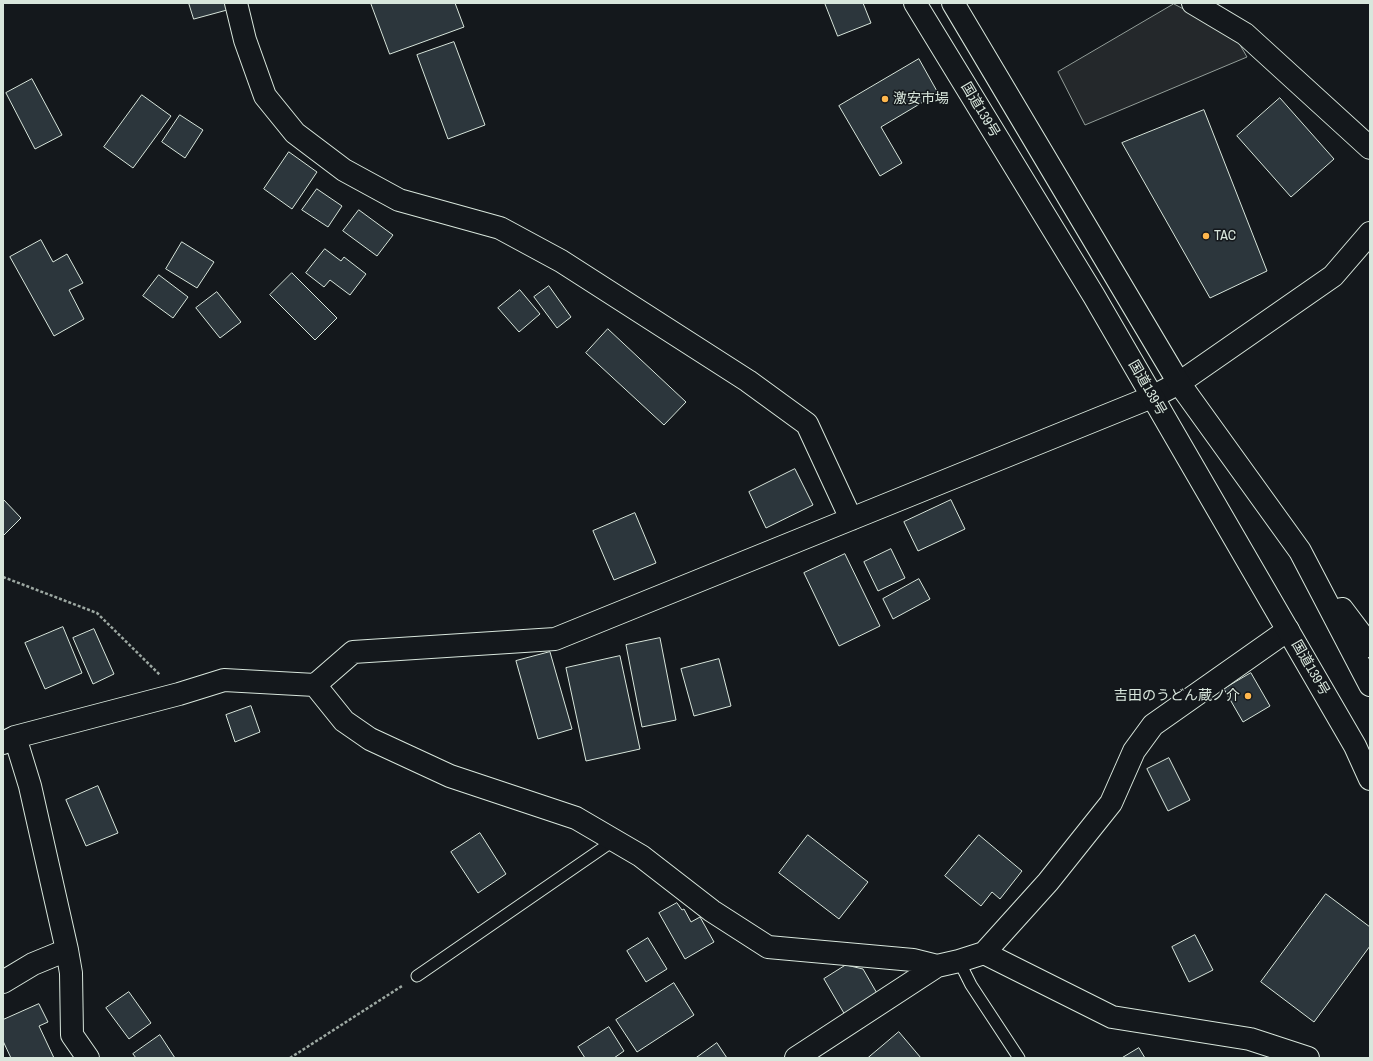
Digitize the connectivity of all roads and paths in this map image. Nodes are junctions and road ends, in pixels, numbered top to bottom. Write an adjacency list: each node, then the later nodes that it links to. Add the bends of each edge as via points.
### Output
1 (236, 3): 9 (main road, via 245,40 265,96 296,133 344,170 399,200 500,228 561,261 748,381 807,424)
2 (915, 3): 8 (main road, 国道139号, via 1094,296)
3 (953, 3): 7 (main road)
4 (1193, 3): 5 (main road, via 1245,34)
5 (1370, 148)
6 (1370, 233): 7 (main road, via 1333,276)
7 (1179, 383): 8 (main road); 10 (main road)
8 (1152, 397): 9 (main road); 12 (main road, 国道139号)
9 (851, 519): 14 (main road, via 555,639 353,652)
10 (1300, 551): 13 (main road); 15 (main road)
11 (3, 577): 16 (path, via 98,613)
12 (1288, 630): 18 (main road, 国道139号, via 1355,746); 21 (main road, via 1153,725 1134,751 1111,803 1048,882)
13 (1370, 646)
14 (315, 685): 16 (main road, via 224,680); 19 (main road, via 344,721 370,739 450,776 576,818)
15 (1370, 685)
16 (179, 694): 17 (main road)
17 (9, 740): 20 (main road, via 30,786)
18 (1370, 779)
19 (613, 841): 23 (main road, via 641,856 712,910 768,947 913,960); 24 (lane)
20 (67, 950): 25 (main road, via 33,964); 26 (main road, via 71,973 72,1035)
21 (984, 953): 22 (main road); 30 (main road, via 1112,1017 1250,1040)
22 (959, 961): 23 (main road); 29 (lane, via 971,985)
23 (936, 966): 28 (main road)
24 (418, 976): 27 (path)
25 (3, 982)
26 (88, 1058)
27 (290, 1058)
28 (796, 1058)
29 (1019, 1058)
30 (1308, 1058)

